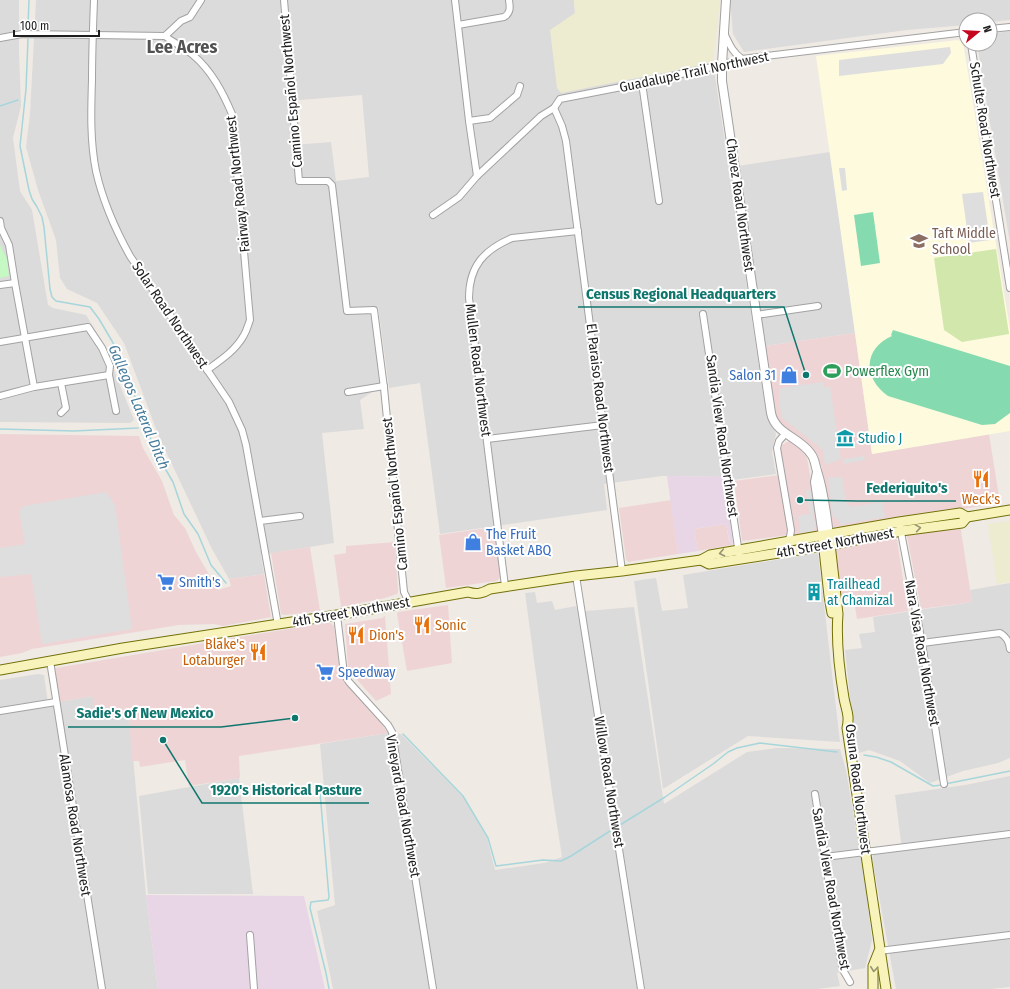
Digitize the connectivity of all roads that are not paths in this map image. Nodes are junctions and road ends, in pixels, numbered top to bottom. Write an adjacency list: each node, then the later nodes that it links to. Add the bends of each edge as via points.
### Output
1 (94, 0): 12 (street, Solar Road Northwest)
2 (201, 0): 13 (street, via 190,17 181,21)
3 (284, 0): 38 (street, Camino Español Northwest, via 299,181 328,181 332,185 347,311 374,310)
4 (455, 0): 7 (street)
5 (509, 0): 7 (street, via 510,11 504,17)
6 (726, 0): 10 (street, Chavez Road Northwest)
7 (458, 25): 21 (street)
8 (1010, 27): 9 (street)
9 (998, 28)
10 (724, 33): 16 (street, via 732,50); 17 (street, Chavez Road Northwest)
11 (958, 33): 16 (street, Guadalupe Trail Northwest)
12 (93, 34): 13 (street); 14 (street, via 22,34); 35 (street, Solar Road Northwest, via 91,128 96,170 108,213 130,256)
13 (165, 36): 35 (street, Fairway Road Northwest, via 194,56 211,74 222,90 232,114 250,320 244,335 235,347)
14 (0, 38)
15 (972, 52): 29 (street, Schulte Road Northwest)
16 (742, 59): 17 (street, Guadalupe Trail Northwest)
17 (722, 64): 18 (street, Guadalupe Trail Northwest); 32 (street, Chavez Road Northwest, via 723,89)
18 (642, 83): 20 (street, Guadalupe Trail Northwest, via 560,99); 23 (street)
19 (520, 86): 21 (street, via 517,95 490,118)
20 (554, 108): 22 (street, Guadalupe Trail Northwest, via 541,116); 26 (street, El Paraiso Road Northwest, via 566,142)
21 (469, 121): 22 (street)
22 (477, 176): 24 (street, Guadalupe Trail Northwest, via 458,197)
23 (659, 201)
24 (433, 215)
25 (0, 221): 27 (street, via 9,245)
26 (578, 231): 44 (street, El Paraiso Road Northwest); 46 (street, Mullen Road Northwest, via 512,238 486,253 473,273 469,284 469,298)
27 (15, 283): 28 (street); 33 (street)
28 (0, 285)
29 (1010, 288)
30 (818, 306): 32 (street)
31 (703, 314): 53 (street, Sandia View Road Northwest)
32 (756, 315): 45 (street, Chavez Road Northwest, via 772,416 775,423)
33 (24, 338): 34 (street); 36 (street, via 88,327 110,366); 39 (street)
34 (0, 342)
35 (207, 370): 49 (street, Solar Road Northwest, via 231,406 242,430)
36 (109, 375): 37 (street); 42 (street)
37 (61, 383): 39 (street); 43 (street, via 66,408)
38 (384, 386): 40 (street); 57 (street, Camino Español Northwest, via 404,592)
39 (34, 387): 41 (street)
40 (348, 392)
41 (0, 396)
42 (116, 411)
43 (61, 413)
44 (603, 424): 46 (street); 54 (street, El Paraiso Road Northwest)
45 (786, 433): 51 (street, via 813,456 821,481); 52 (street, via 779,441 777,452 790,525 790,537)
46 (487, 439): 56 (street, Mullen Road Northwest)
47 (1010, 510): 50 (main road, 4th Street Northwest, via 967,517 962,523)
48 (300, 516): 49 (street)
49 (260, 521): 59 (street, Solar Road Northwest)
50 (900, 526): 51 (main road, 4th Street Northwest); 60 (street, Nara Visa Road Northwest)
51 (826, 540): 52 (main road, 4th Street Northwest); 53 (main road, 4th Street Northwest, via 760,556); 69 (main road, Osuna Road Northwest, via 829,596 837,627 844,699 841,708 847,728)
52 (786, 542): 53 (main road, 4th Street Northwest)
53 (739, 554): 54 (main road, 4th Street Northwest, via 709,564 701,560)
54 (622, 571): 55 (main road, 4th Street Northwest)
55 (576, 576): 56 (main road, 4th Street Northwest); 78 (street, Willow Road Northwest)
56 (505, 586): 57 (main road, 4th Street Northwest, via 490,589 484,587)
57 (409, 602): 58 (main road, 4th Street Northwest)
58 (337, 615): 59 (main road, 4th Street Northwest); 77 (street, Vineyard Road Northwest, via 344,674 392,732)
59 (278, 625): 62 (main road, 4th Street Northwest, via 123,648)
60 (922, 643): 61 (street, via 1000,633 1009,642); 66 (street, Nara Visa Road Northwest)
61 (1010, 649)
62 (50, 662): 63 (main road, 4th Street Northwest); 64 (street, Alamosa Road Northwest)
63 (0, 670)
64 (56, 702): 65 (street); 75 (street, Alamosa Road Northwest)
65 (0, 711)
66 (944, 784)
67 (815, 794): 70 (street, Sandia View Road Northwest)
68 (1010, 834): 69 (street)
69 (865, 852): 70 (street); 73 (main road, Osuna Road Northwest, via 879,936)
70 (825, 857): 74 (street, Sandia View Road Northwest, via 841,962)
71 (250, 934): 76 (street)
72 (1010, 934): 73 (street)
73 (879, 951): 79 (main road, Osuna Road Northwest, one-way to 79, via 873,966); 80 (main road, Osuna Road Northwest)
74 (850, 982)
75 (102, 989)
76 (254, 989)
77 (433, 989)
78 (641, 989)
79 (873, 989)
80 (886, 989)

